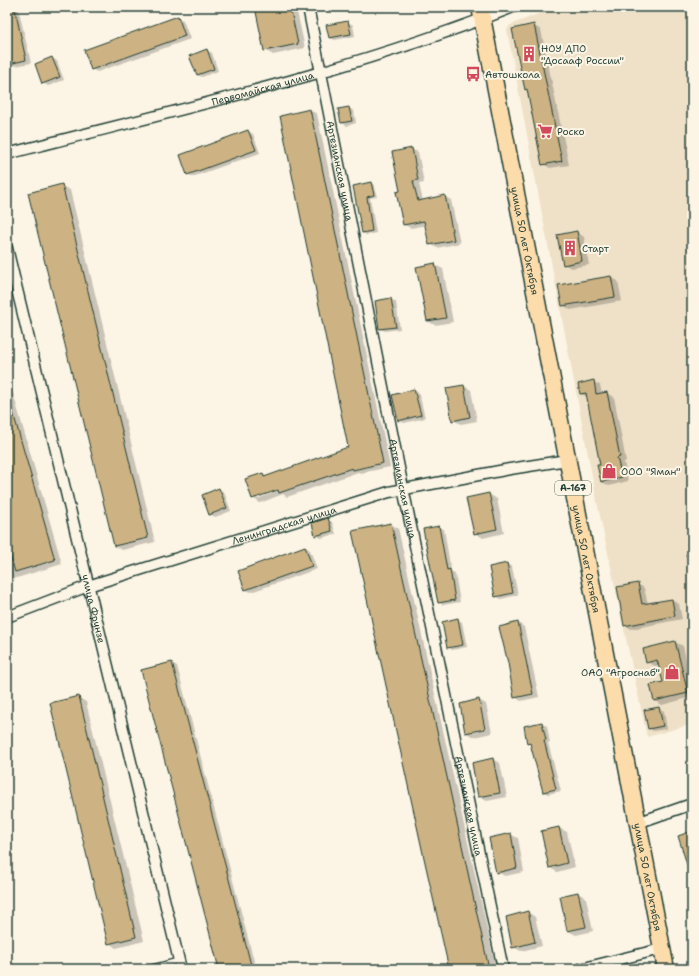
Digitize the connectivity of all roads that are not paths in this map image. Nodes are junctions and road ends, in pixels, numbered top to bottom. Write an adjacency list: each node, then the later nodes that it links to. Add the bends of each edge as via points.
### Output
1 (308, 7): 4 (street, Артезианская улица)
2 (513, 7): 3 (street, Первомайская улица)
3 (481, 13): 4 (street, Первомайская улица); 7 (highway, улица 50 лет Октября / А-167)
4 (321, 72): 5 (street, Первомайская улица); 8 (street, Артезианская улица)
5 (7, 154)
6 (7, 248): 9 (street, улица Фрунзе)
7 (567, 460): 8 (street, Ленинградская улица); 12 (highway, улица 50 лет Октября / А-167)
8 (403, 488): 9 (street, Ленинградская улица); 16 (street, Артезианская улица)
9 (88, 586): 10 (street, Ленинградская улица); 14 (street, улица Фрунзе)
10 (7, 616)
11 (692, 804): 12 (street)
12 (637, 823): 13 (highway, улица 50 лет Октября / А-167)
13 (662, 949): 17 (street); 18 (highway, улица 50 лет Октября / А-167)
14 (180, 965): 15 (lane)
15 (148, 969)
16 (503, 969)
17 (580, 969)
18 (666, 969)

